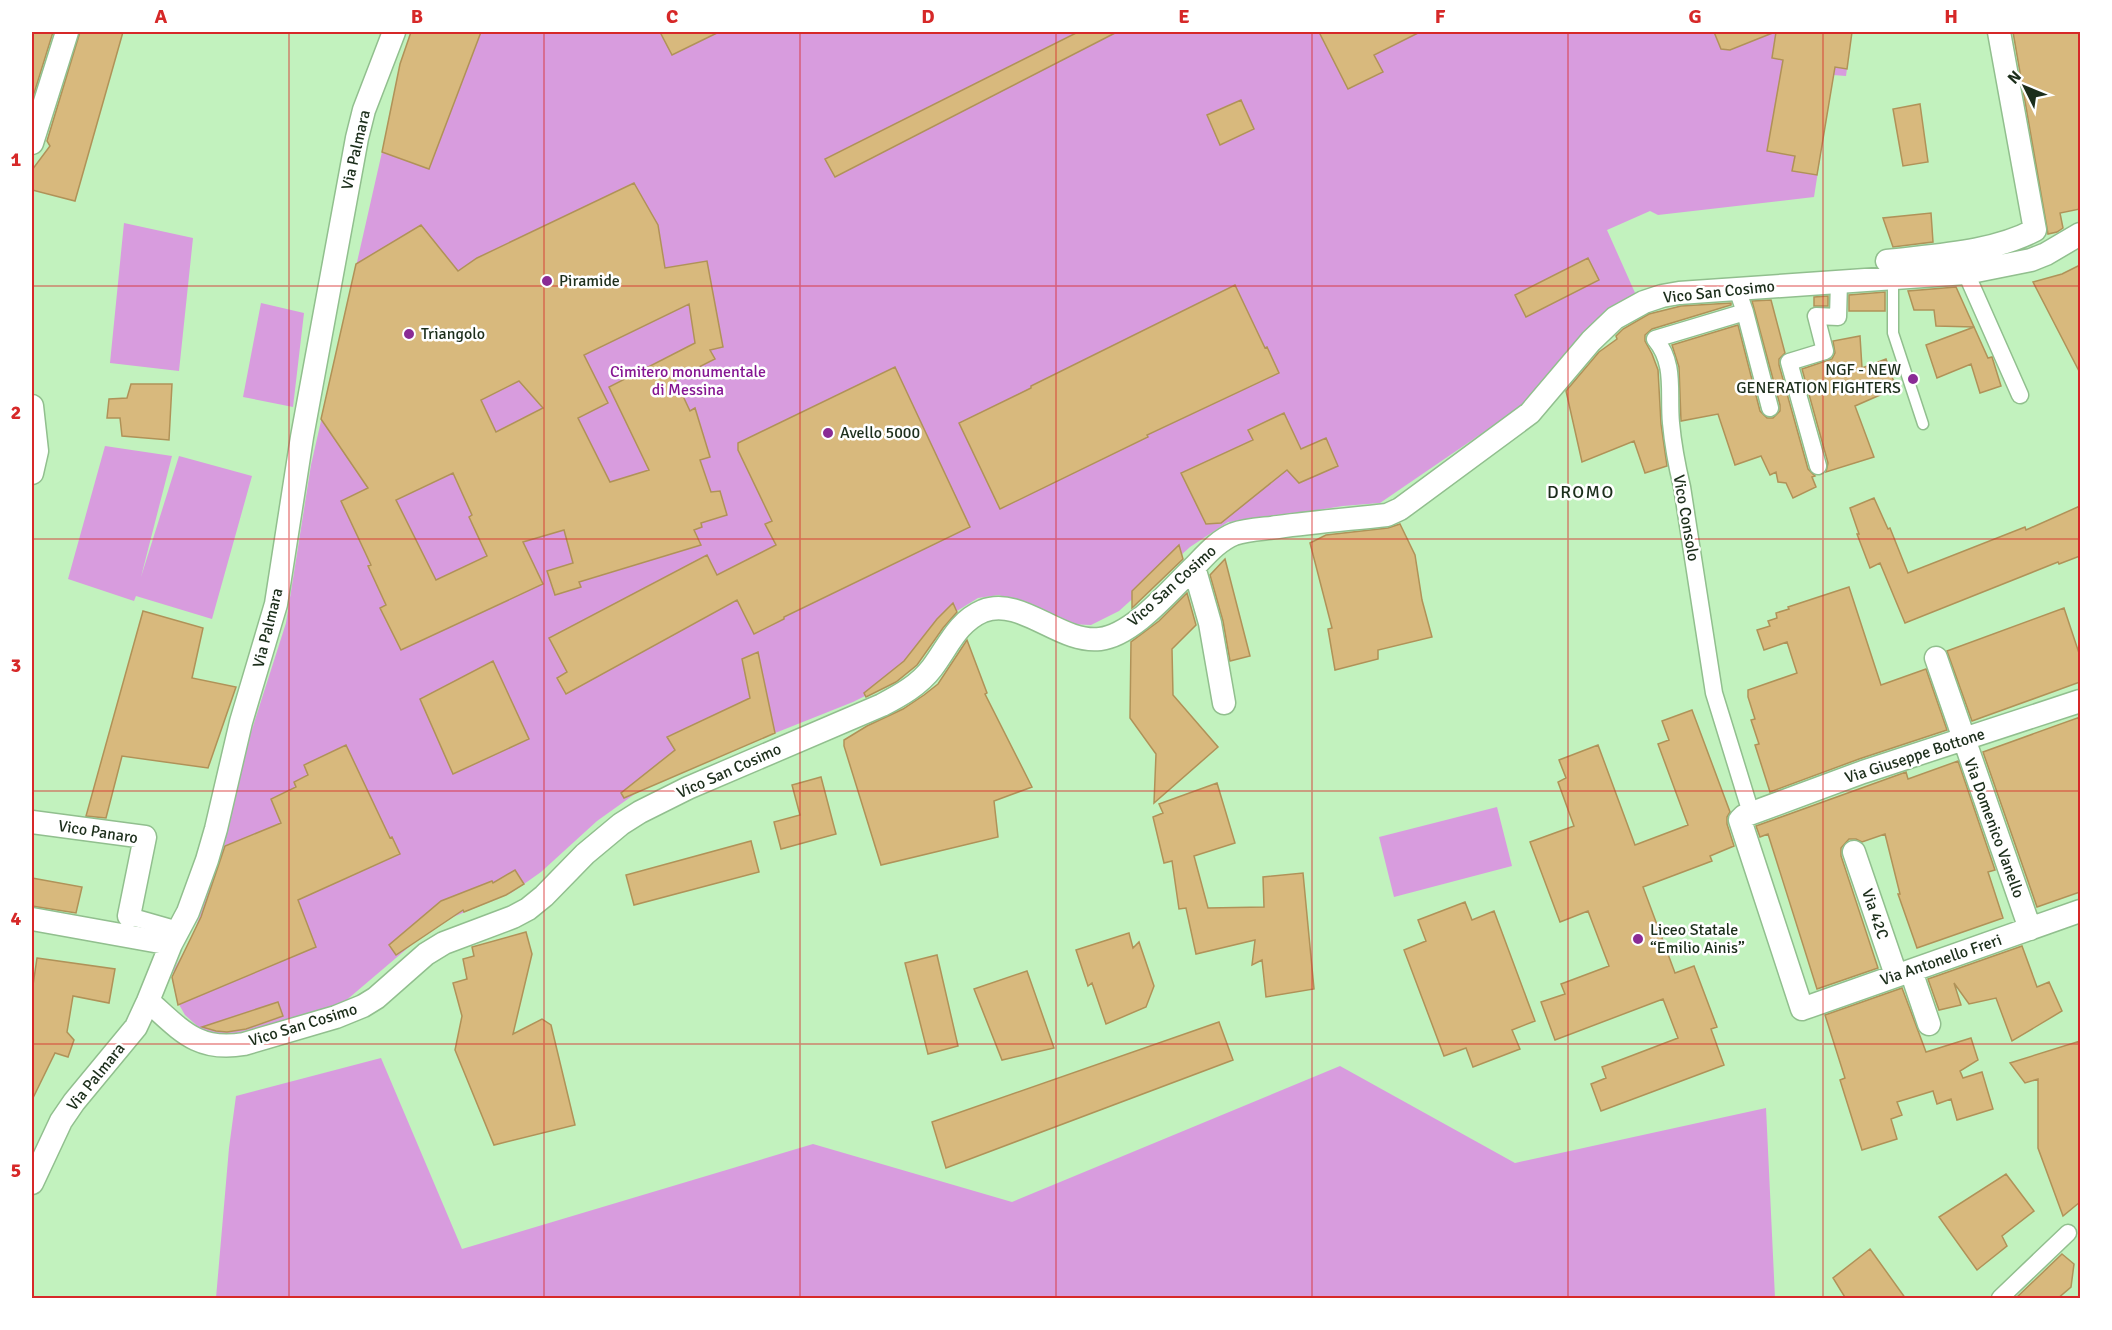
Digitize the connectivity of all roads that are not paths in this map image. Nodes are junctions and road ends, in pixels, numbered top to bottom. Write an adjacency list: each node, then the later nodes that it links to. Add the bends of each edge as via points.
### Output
1 (67, 32): 4 (street)
2 (394, 32): 29 (street, Via Palmara, via 357,138 302,436 276,604 241,722 213,839 188,912)
3 (1999, 32): 6 (street, via 2035,230)
4 (32, 143)
5 (2080, 234): 7 (street, Vico San Cosimo, via 2031,260)
6 (1890, 270): 7 (street, Vico San Cosimo); 8 (street, Vico San Cosimo); 14 (lane, via 1893,333)
7 (1966, 273): 11 (street)
8 (1839, 282): 9 (street, Vico San Cosimo); 15 (street, via 1838,317 1816,316 1824,351 1789,362)
9 (1737, 289): 10 (street); 17 (street, Vico San Cosimo, via 1662,296 1615,318 1530,412 1400,509 1387,515 1234,534)
10 (1745, 312): 13 (street); 22 (street, Vico Consolo, via 1655,339 1669,364 1675,454 1714,693)
11 (2020, 395)
12 (32, 406): 16 (street, via 36,451)
13 (1770, 408)
14 (1923, 423)
15 (1818, 466)
16 (32, 474)
17 (1194, 567): 20 (street, via 1210,623); 31 (street, Vico San Cosimo, via 1134,623 1113,636 1098,639 1062,632 1005,609 993,608 971,617 924,678 901,695 640,812 585,854 528,909 444,943 376,998 349,1013 227,1047 192,1038)
18 (1936, 658): 21 (street, Via Domenico Vanello)
19 (2080, 701): 21 (street, Via Giuseppe Bottone)
20 (1224, 703)
21 (1963, 740): 22 (street, Via Giuseppe Bottone); 28 (street, Via Domenico Vanello)
22 (1751, 813): 30 (street, Via Antonello Freri, via 1740,820 1802,1009)
23 (32, 822): 26 (street, Vico Panaro, via 145,837)
24 (1854, 852): 30 (street, Via 42C)
25 (2080, 911): 28 (street, Via Antonello Freri)
26 (129, 915): 29 (street, Vico Panaro)
27 (32, 920): 29 (street)
28 (2030, 929): 30 (street, Via Antonello Freri)
29 (174, 937): 31 (street, Via Palmara)
30 (1904, 973): 32 (street, Via 42C)
31 (148, 1001): 33 (street, Via Palmara, via 136,1027 61,1121)
32 (1929, 1024)
33 (32, 1183)
34 (2068, 1233): 35 (street)
35 (2000, 1299)

